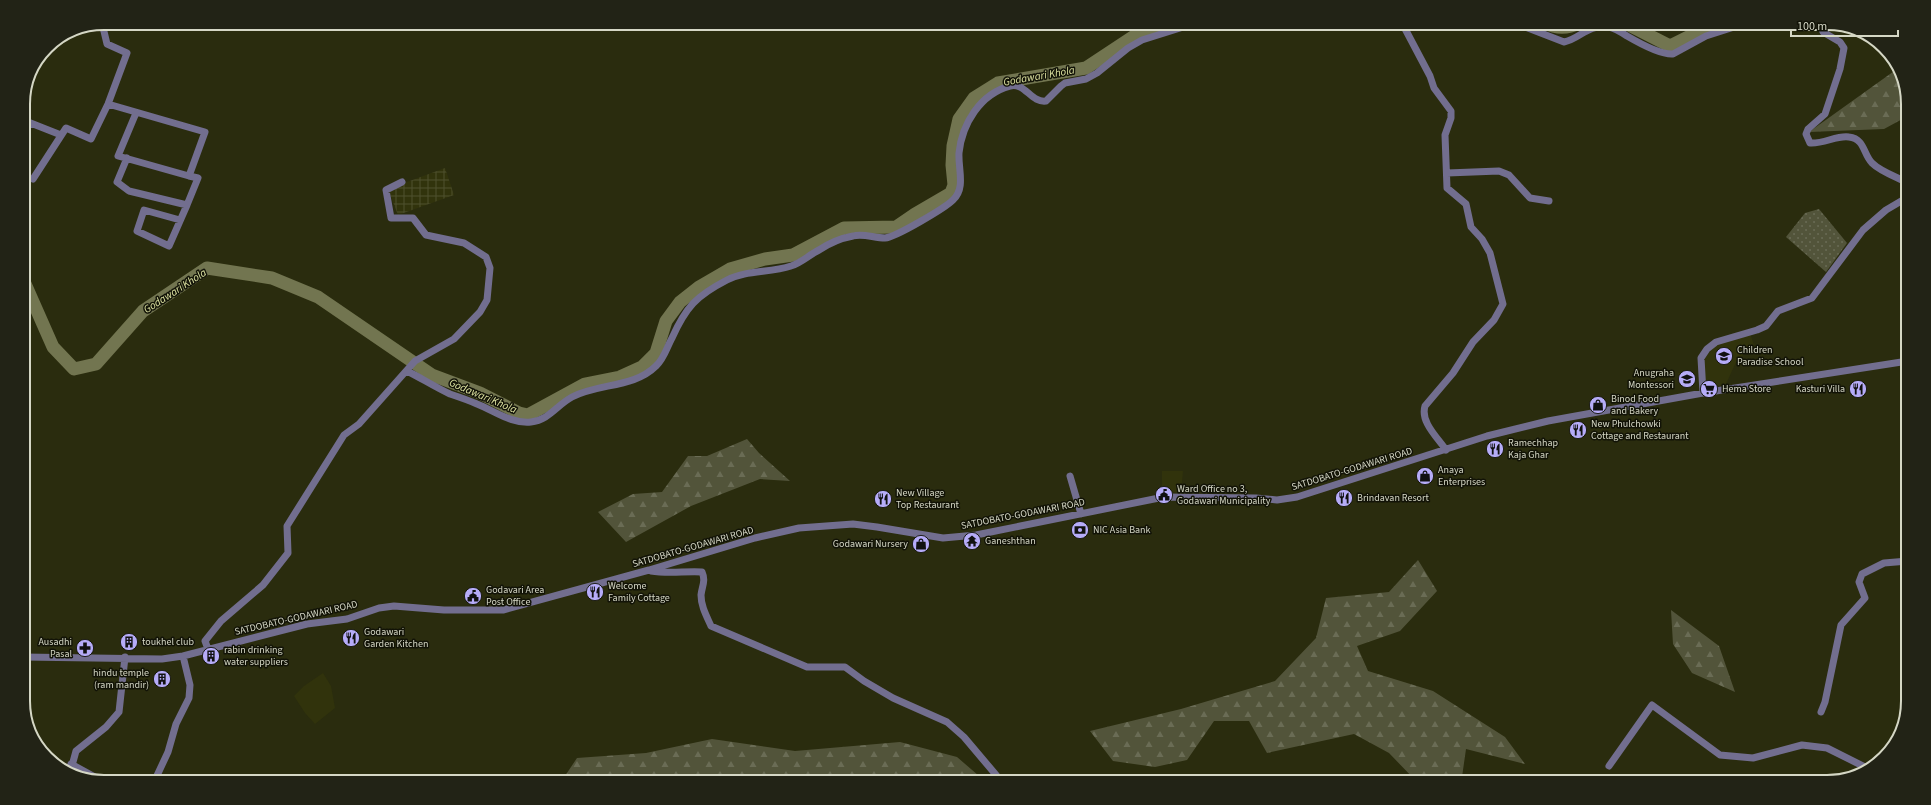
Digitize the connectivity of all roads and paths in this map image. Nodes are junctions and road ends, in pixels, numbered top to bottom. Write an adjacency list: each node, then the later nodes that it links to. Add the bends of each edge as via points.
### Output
1 (104, 30): 9 (street, via 107,44 127,53)
2 (1174, 30): 24 (street, via 1142,40 1097,73 1082,81 1060,86 1046,101 1036,100 1016,86 993,93 974,111 966,126 959,154 960,189 952,201 894,236 853,236 818,250 789,267 728,279 702,294 686,309 661,361 644,376 630,382 592,389 571,397 545,418 522,422 449,393)
3 (1406, 30): 14 (street, via 1434,88 1451,111 1445,136)
4 (1533, 30): 5 (street, via 1564,42)
5 (1590, 30)
6 (1614, 30): 7 (street, via 1668,54)
7 (1725, 30)
8 (1822, 30): 17 (street, via 1840,42 1844,48 1825,114 1806,134 1810,143 1848,136 1855,138 1863,145 1872,163)
9 (108, 104): 10 (street); 12 (street, via 91,140 66,128)
10 (136, 112): 13 (street, via 118,156); 15 (street, via 205,132)
11 (30, 123): 12 (street)
12 (61, 135): 16 (street)
13 (127, 158): 15 (street); 21 (street, via 117,182 128,191)
14 (1447, 173): 19 (street, via 1499,171 1508,175 1530,198); 26 (street, via 1447,188 1466,204 1471,227 1490,253 1503,304 1494,320 1473,342 1423,411 1428,424)
15 (189, 176): 21 (street, via 198,178)
16 (33, 178)
17 (1901, 179)
18 (402, 182): 24 (street, via 386,190 392,218 413,218 426,235 464,243 486,257 490,268 487,300 480,312 454,339 415,361)
19 (1549, 200)
20 (1901, 201): 25 (street, via 1886,210 1863,230 1812,298 1778,311 1766,326 1716,342 1707,349 1701,358)
21 (187, 205): 22 (street)
22 (180, 220): 22 (street, via 144,210 136,231 169,246)
23 (1901, 362): 25 (street, SATDOBATO-GODAWARI ROAD)
24 (407, 371): 31 (street, via 359,424 344,435 287,526 288,553 263,585 221,620 205,641)
25 (1703, 393): 26 (street, SATDOBATO-GODAWARI ROAD, via 1548,421 1486,436)
26 (1446, 450): 28 (street, SATDOBATO-GODAWARI ROAD, via 1297,497 1277,500 1164,497)
27 (1070, 476): 28 (street)
28 (1081, 514): 30 (street, SATDOBATO-GODAWARI ROAD, via 976,535 942,538 853,524 799,528 755,538)
29 (1901, 562): 35 (street, via 1884,563 1862,574 1859,582 1865,598 1841,625)
30 (649, 570): 31 (street, SATDOBATO-GODAWARI ROAD, via 503,610 444,610 394,606 379,608 347,619 307,624); 41 (street, via 666,573 702,572 705,579 701,594 703,609 711,626 807,667 845,667 893,698 947,722 964,737)
31 (208, 649): 32 (street, SATDOBATO-GODAWARI ROAD)
32 (183, 656): 34 (street, SATDOBATO-GODAWARI ROAD, via 162,659); 40 (street, via 190,685 189,698 176,724 168,752)
33 (30, 657): 34 (street, SATDOBATO-GODAWARI ROAD)
34 (125, 658): 36 (street, via 119,712 106,727 76,751)
35 (1821, 712)
36 (71, 764): 39 (street)
37 (1862, 765): 38 (street, via 1827,748 1802,745 1753,758 1720,755 1652,705)
38 (1609, 766)
39 (88, 773)
40 (157, 775)
41 (996, 775)

